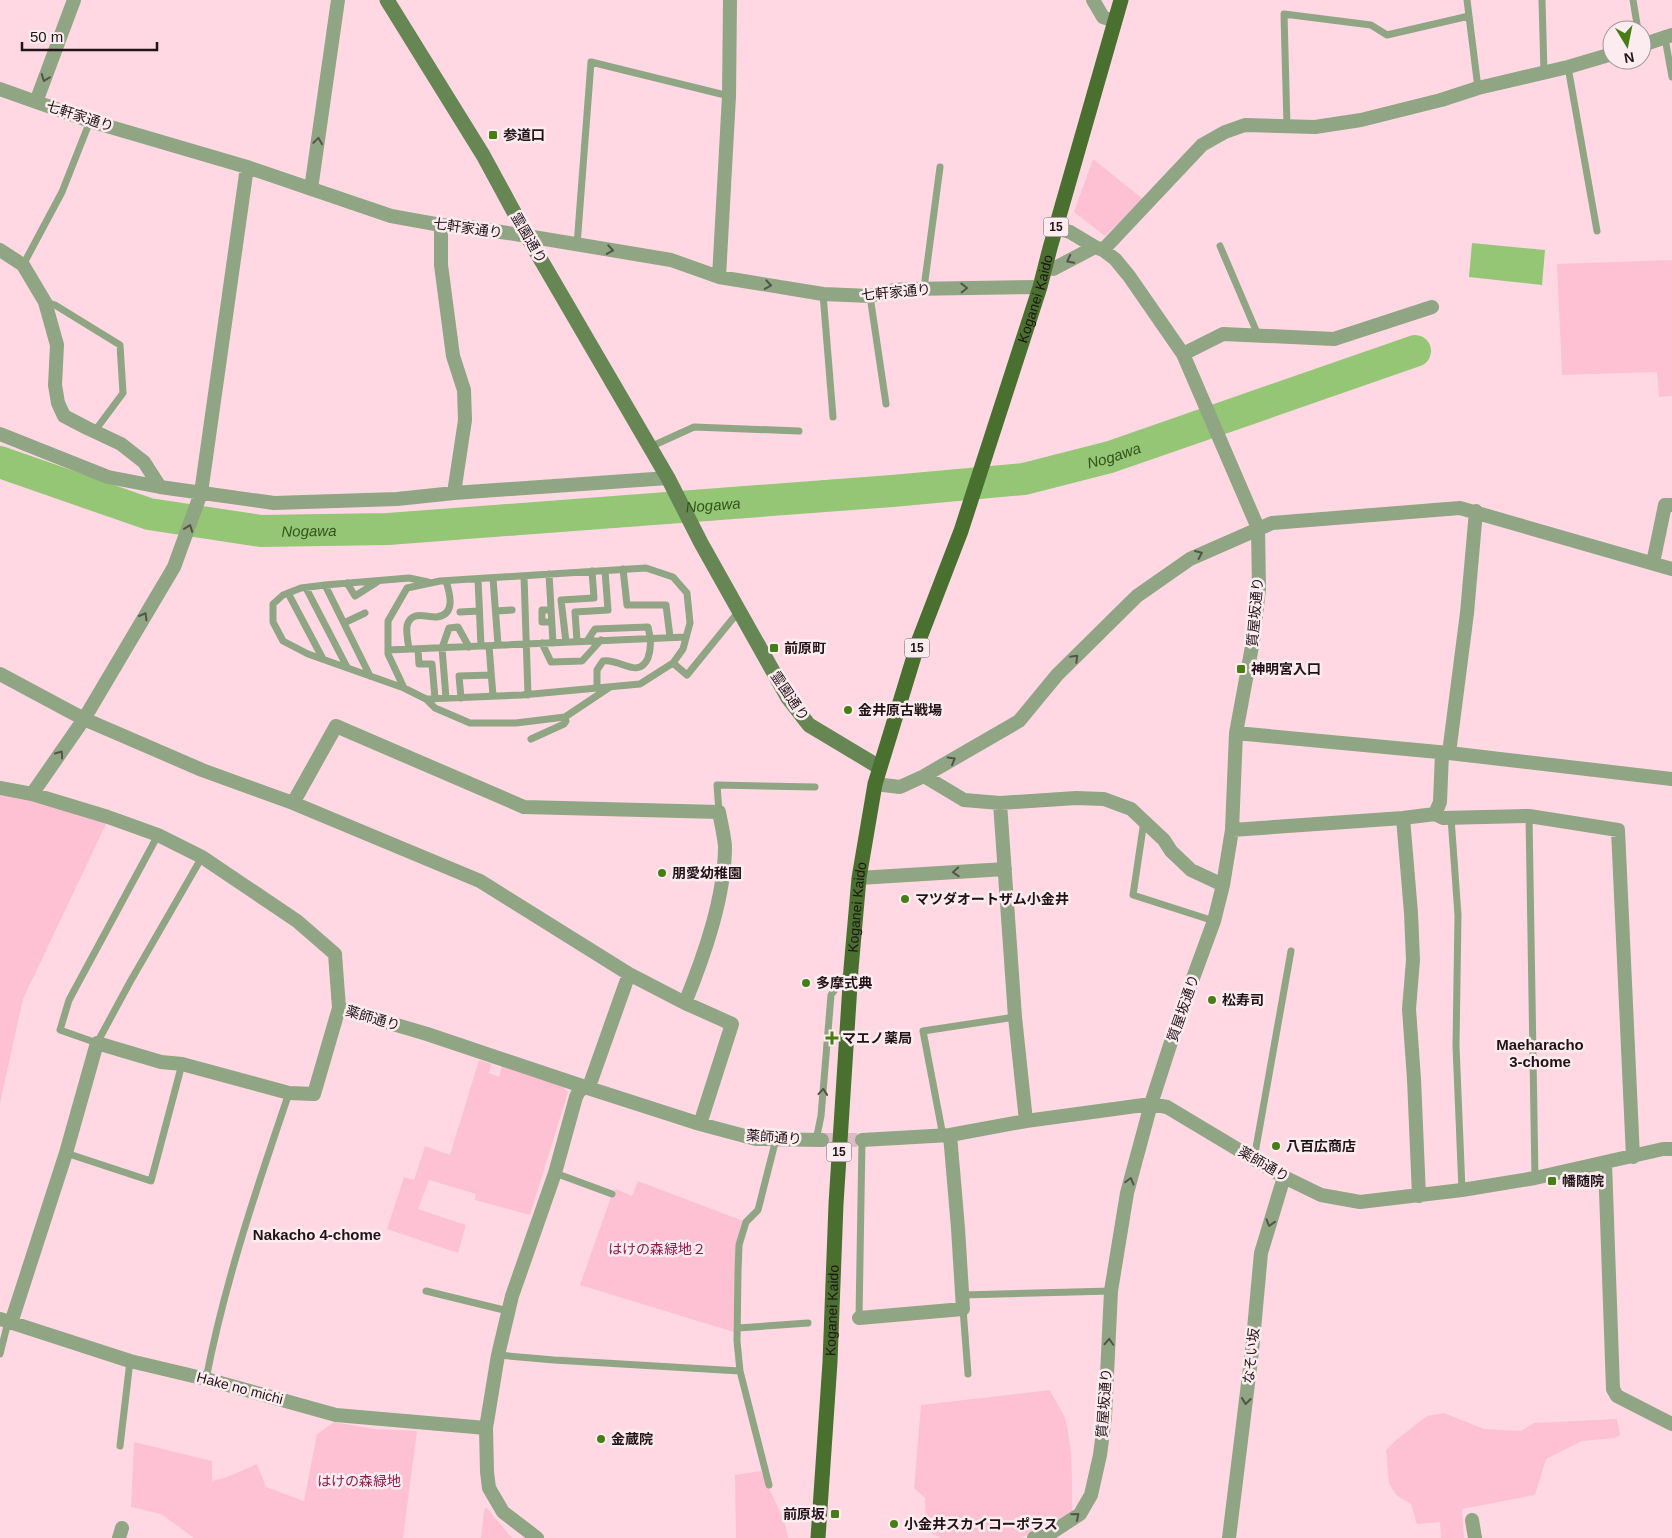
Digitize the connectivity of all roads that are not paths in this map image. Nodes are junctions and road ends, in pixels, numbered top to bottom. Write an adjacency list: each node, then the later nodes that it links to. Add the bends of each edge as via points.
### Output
1 (74, 0): 22 (street, one-way to 22)
2 (338, 0): 27 (street, one-way to 2)
3 (387, 0): 31 (street, 霊園通り, via 483,156)
4 (730, 0): 21 (street)
5 (1093, 0): 12 (street, via 1103,17)
6 (1121, 0): 12 (main road, Koganei Kaido / 15)
7 (1467, 0): 10 (lane)
8 (1542, 0): 17 (lane)
9 (1633, 0): 11 (lane)
10 (1469, 16): 19 (lane); 24 (lane, via 1387,35 1371,25 1284,14)
11 (1636, 20)
12 (1114, 21): 29 (main road, Koganei Kaido / 15)
13 (1668, 37): 14 (street); 18 (lane)
14 (1652, 42)
15 (1602, 57): 16 (street)
16 (1568, 67): 17 (street); 30 (lane)
17 (1544, 73): 19 (street)
18 (1672, 77)
19 (1478, 88): 24 (street, via 1361,120 1314,127)
20 (1, 92): 22 (street, 七軒家通り)
21 (729, 96): 32 (lane, via 591,62); 38 (street)
22 (36, 102): 23 (street, 七軒家通り)
23 (90, 121): 25 (street, 七軒家通り); 36 (lane, via 62,192)
24 (1287, 127): 34 (street, via 1246,125 1224,132 1202,145)
25 (247, 167): 27 (street, 七軒家通り); 55 (street)
26 (940, 167): 40 (lane)
27 (311, 189): 28 (street, 七軒家通り, via 391,216)
28 (442, 225): 31 (street, 七軒家通り); 56 (street, via 440,265 453,356 464,390 465,420)
29 (1056, 228): 34 (street, via 1070,232); 37 (main road, Koganei Kaido / 15)
30 (1596, 231)
31 (527, 236): 32 (street, 七軒家通り); 52 (street, 霊園通り)
32 (578, 245): 38 (street, 七軒家通り, one-way to 38, via 671,260)
33 (1220, 246): 45 (lane)
34 (1099, 249): 37 (street, one-way to 37, via 1053,269); 46 (street, via 1115,259 1129,276)
35 (0, 250): 36 (street)
36 (22, 265): 43 (street)
37 (1045, 266): 39 (main road, Koganei Kaido / 15)
38 (719, 277): 41 (street, 七軒家通り, one-way to 41)
39 (1040, 287): 40 (street, 七軒家通り, one-way to 39); 120 (main road, Koganei Kaido / 15, via 961,531 919,640)
40 (924, 288): 42 (street, 七軒家通り)
41 (823, 294): 42 (street, 七軒家通り); 48 (lane)
42 (870, 296): 47 (lane)
43 (45, 302): 49 (street, via 57,345 55,385 58,403 64,416); 49 (lane, via 56,305 120,345 123,393)
44 (1432, 307): 45 (street, via 1334,339)
45 (1258, 335): 46 (street, via 1224,334)
46 (1182, 354): 59 (street, 質屋坂通り)
47 (886, 404)
48 (833, 417)
49 (94, 432): 54 (street, via 121,444 144,462)
50 (798, 432): 52 (lane, via 694,427)
51 (0, 434): 54 (street, via 108,477)
52 (650, 447): 53 (street, 霊園通り)
53 (668, 478): 56 (street); 79 (street, 霊園通り)
54 (160, 487): 55 (street)
55 (201, 493): 56 (street, via 274,502 397,499); 116 (street, one-way to 55, via 176,562)
56 (454, 493)
57 (1672, 505): 60 (street, via 1665,505)
58 (1476, 512): 59 (street, via 1460,508 1272,523); 60 (street); 119 (street, via 1466,613)
59 (1258, 528): 117 (street, 質屋坂通り, via 1257,610); 121 (street, one-way to 59, via 1018,721 1057,675 1136,596 1190,558)
60 (1653, 563): 62 (street)
61 (623, 569): 63 (lane); 83 (lane, via 627,605 666,605); 84 (lane, via 646,568 673,577 687,593 690,623)
62 (1672, 569)
63 (605, 571): 64 (lane); 89 (lane, via 608,610 575,612)
64 (592, 572): 65 (lane); 88 (lane, via 594,598 562,600)
65 (549, 574): 66 (lane); 91 (lane)
66 (524, 576): 67 (lane); 92 (lane)
67 (493, 578): 68 (lane); 78 (lane)
68 (478, 579): 70 (lane); 77 (lane)
69 (380, 580): 71 (lane); 71 (lane, via 355,596); 72 (lane, via 408,578)
70 (446, 581): 72 (lane); 99 (lane, via 451,602 448,610 435,617 423,614 412,618 407,624)
71 (347, 583): 73 (lane)
72 (433, 583): 98 (lane, via 407,588 388,621)
73 (325, 585): 74 (lane); 82 (lane)
74 (306, 588): 75 (lane); 102 (lane)
75 (288, 593): 100 (lane); 100 (lane, via 273,604 273,622 283,641)
76 (512, 610): 78 (lane)
77 (480, 611): 80 (lane); 95 (lane)
78 (496, 611): 93 (lane)
79 (739, 611): 101 (lane, via 686,675); 120 (street, 霊園通り, via 788,698 809,725)
80 (460, 612)
81 (365, 613): 82 (lane)
82 (344, 623): 105 (lane)
83 (670, 637): 84 (lane); 85 (lane)
84 (686, 637): 101 (lane, via 683,649)
85 (651, 638): 86 (lane); 87 (lane, via 648,627 595,629); 108 (lane, via 650,651 643,666 630,668 616,661 603,661 597,670)
86 (601, 640): 87 (lane); 90 (lane, via 582,661 551,662)
87 (587, 641): 89 (lane)
88 (566, 642): 89 (lane); 91 (lane)
89 (577, 642)
90 (542, 643): 91 (lane); 92 (lane)
91 (552, 643)
92 (526, 644): 93 (lane); 109 (lane)
93 (498, 645): 95 (lane)
94 (469, 646): 95 (lane); 96 (lane); 96 (lane, via 458,627 450,628)
95 (485, 646): 104 (lane)
96 (442, 648): 97 (lane); 112 (lane)
97 (418, 649): 99 (lane); 111 (lane, via 419,664 432,664)
98 (388, 650): 99 (lane); 107 (lane)
99 (409, 650)
100 (323, 659): 102 (lane)
101 (673, 663): 106 (lane, via 640,684)
102 (347, 668): 105 (lane)
103 (0, 674): 116 (street)
104 (491, 675): 110 (lane); 113 (lane, via 459,676)
105 (370, 676): 107 (lane)
106 (610, 687): 108 (lane); 115 (lane)
107 (404, 688): 114 (lane)
108 (597, 688): 109 (lane)
109 (528, 695): 110 (lane)
110 (493, 696): 113 (lane)
111 (435, 698): 112 (lane); 114 (lane)
112 (446, 698): 113 (lane)
113 (460, 698)
114 (426, 699): 115 (lane, via 435,708 470,723 516,723)
115 (565, 717): 118 (lane, via 564,724)
116 (84, 719): 126 (street, one-way to 116); 127 (street, via 202,770)
117 (1236, 733): 119 (street); 135 (street, 質屋坂通り)
118 (531, 739)
119 (1446, 753): 122 (street); 130 (street, via 1440,802)
120 (879, 767): 123 (main road, Koganei Kaido / 15)
121 (924, 776): 123 (street, via 900,787); 128 (street, via 964,800)
122 (1672, 779)
123 (875, 784): 139 (main road, Koganei Kaido / 15)
124 (0, 788): 126 (street, 薬師通り)
125 (815, 788): 129 (lane, via 717,785)
126 (32, 794): 136 (street, 薬師通り)
127 (293, 803): 129 (street, via 336,726 524,807); 144 (street, via 480,881)
128 (1000, 803): 134 (street, via 1104,799 1131,809); 138 (street)
129 (719, 812): 145 (street, via 725,845 722,881 707,945)
130 (1435, 814): 132 (street); 133 (street)
131 (1529, 816): 133 (street); 161 (street, via 1618,830); 166 (lane)
132 (1403, 818): 135 (street); 169 (street, via 1413,960 1409,1009)
133 (1451, 818): 167 (lane, via 1458,915 1456,1046)
134 (1144, 820): 140 (street, via 1192,870); 141 (lane, via 1133,895)
135 (1232, 830): 140 (street, 質屋坂通り)
136 (158, 835): 137 (street, 薬師通り); 148 (lane, via 69,1000 60,1030)
137 (202, 857): 146 (street, 薬師通り, via 297,920 335,954); 148 (lane)
138 (1005, 869): 139 (street, one-way to 139); 147 (street)
139 (859, 878): 143 (main road, Koganei Kaido / 15)
140 (1222, 885): 141 (street, 質屋坂通り)
141 (1214, 921): 152 (street, 質屋坂通り)
142 (1291, 951): 162 (lane)
143 (851, 969): 157 (lane, one-way to 143, via 831,995); 190 (main road, Koganei Kaido / 15)
144 (629, 974): 145 (street); 150 (street, via 590,1084)
145 (685, 1003): 154 (street, via 732,1024)
146 (339, 1008): 150 (street, 薬師通り); 151 (street, via 314,1094)
147 (1015, 1017): 153 (street); 155 (lane, via 923,1031)
148 (97, 1043): 149 (street, via 161,1062); 160 (street)
149 (182, 1064): 151 (street); 160 (lane, via 152,1181)
150 (584, 1087): 154 (street, 薬師通り); 164 (street, via 576,1097)
151 (289, 1093): 183 (lane, via 234,1264)
152 (1150, 1104): 153 (street, 薬師通り); 162 (street, 薬師通り, via 1167,1107); 171 (street, 質屋坂通り, one-way to 152, via 1126,1193)
153 (1026, 1121): 155 (street, 薬師通り)
154 (700, 1124): 156 (street, 薬師通り, via 756,1139)
155 (946, 1136): 158 (street, 薬師通り); 172 (street)
156 (776, 1139): 157 (street, 薬師通り); 177 (lane, via 758,1210 746,1222 739,1245)
157 (819, 1140)
158 (862, 1140): 174 (lane)
159 (1672, 1149): 161 (street, 薬師通り)
160 (66, 1152): 175 (street)
161 (1633, 1157): 163 (street, 薬師通り)
162 (1254, 1159): 165 (street, 薬師通り)
163 (1605, 1163): 166 (street, 薬師通り); 184 (street, via 1613,1389 1616,1396)
164 (555, 1173): 168 (lane); 173 (street)
165 (1284, 1176): 169 (street, 薬師通り, via 1321,1195 1360,1202); 192 (street, なそい坂, one-way to 192, via 1261,1253)
166 (1534, 1178): 167 (street, 薬師通り)
167 (1462, 1190): 169 (street, 薬師通り)
168 (612, 1194)
169 (1419, 1196)
170 (426, 1291): 173 (lane)
171 (1111, 1291): 172 (lane); 191 (street, 質屋坂通り, one-way to 171, via 1052,1533 1080,1514 1091,1495 1104,1417)
172 (963, 1302): 174 (street); 182 (lane)
173 (508, 1311): 179 (street)
174 (860, 1318)
175 (6, 1321): 178 (lane); 180 (street, Hake no michi)
176 (808, 1323): 177 (lane)
177 (738, 1328): 181 (lane)
178 (0, 1354)
179 (498, 1355): 181 (lane); 185 (street)
180 (130, 1361): 183 (street, Hake no michi); 186 (lane)
181 (740, 1371): 187 (lane)
182 (968, 1374)
183 (206, 1378): 185 (street, Hake no michi, via 336,1415)
184 (1672, 1424)
185 (486, 1428): 189 (street, via 489,1488 504,1512)
186 (120, 1446)
187 (769, 1485)
188 (1472, 1520): 193 (street)
189 (537, 1538)
190 (818, 1538)
191 (1034, 1538)
192 (1229, 1538)
193 (1475, 1538)

